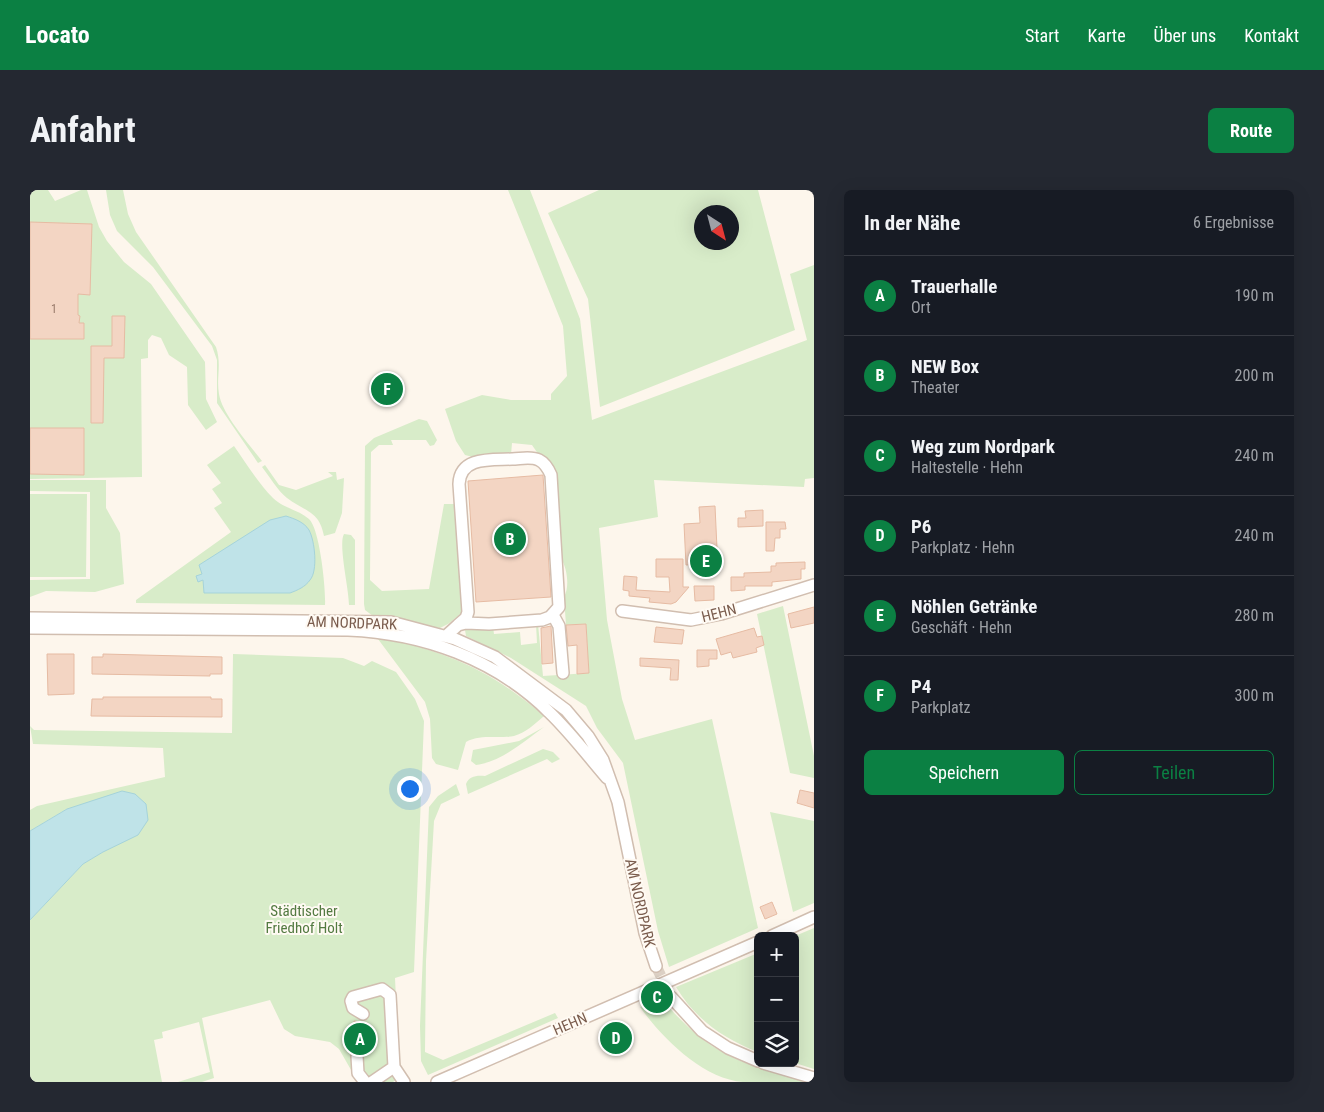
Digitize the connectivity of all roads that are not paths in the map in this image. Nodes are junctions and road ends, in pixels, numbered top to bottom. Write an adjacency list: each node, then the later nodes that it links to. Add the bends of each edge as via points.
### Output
1 (814, 585): 2 (street, HEHN, via 691,620)
2 (622, 611)
3 (468, 612): 4 (street, via 459,480 464,470 474,462 530,458 546,465 551,474 560,602); 6 (street); 7 (street)
4 (553, 615): 6 (street, via 542,620); 10 (street, via 560,626)
5 (30, 618): 9 (street, AM NORDPARK, via 377,621)
6 (480, 624): 7 (street)
7 (458, 625): 9 (street)
8 (30, 628): 11 (street, AM NORDPARK, via 348,630 380,631 414,638 490,668 520,686 551,713)
9 (446, 636): 11 (street, AM NORDPARK, via 495,658 566,710 603,760)
10 (563, 673)
11 (610, 781): 15 (street, AM NORDPARK, via 618,802 645,933)
12 (814, 917): 13 (street)
13 (781, 932)
14 (754, 944): 26 (street, HEHN)
15 (656, 966)
16 (671, 997): 19 (street, via 702,1031 728,1048)
17 (363, 1014): 20 (street, via 354,1008 352,997 382,990 390,995)
18 (356, 1056): 23 (street, via 358,1073)
19 (754, 1059)
20 (394, 1067): 24 (street); 25 (street)
21 (777, 1067): 22 (street)
22 (814, 1078)
23 (365, 1082)
24 (372, 1082)
25 (404, 1082)
26 (437, 1082)

